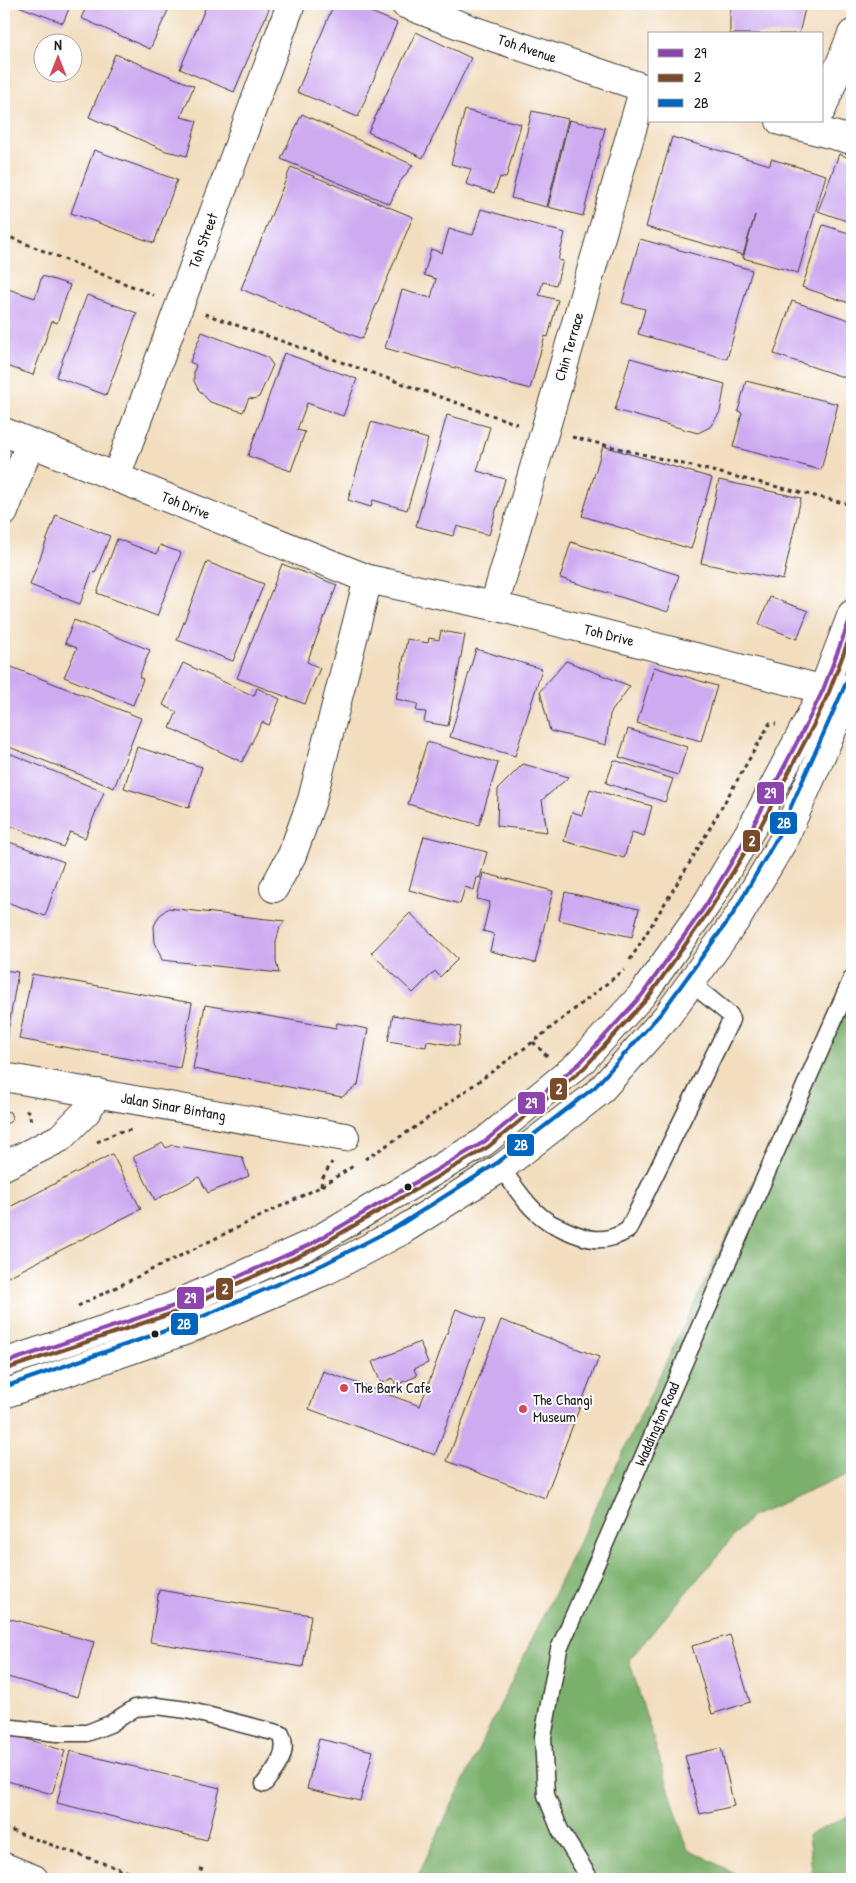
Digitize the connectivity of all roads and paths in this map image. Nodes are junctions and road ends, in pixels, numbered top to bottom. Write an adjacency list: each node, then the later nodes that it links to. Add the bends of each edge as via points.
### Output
1 (292, 4): 12 (street, Toh Street)
2 (405, 4): 4 (street, Toh Avenue)
3 (852, 34): 5 (street)
4 (647, 89): 15 (street, Chin Terrace)
5 (824, 105)
6 (821, 122): 7 (street)
7 (852, 140)
8 (4, 236): 9 (path)
9 (155, 295)
10 (4, 432): 11 (street, Toh Drive)
11 (30, 443): 12 (street, Toh Drive); 13 (street)
12 (116, 477): 14 (street, Toh Drive)
13 (4, 512)
14 (368, 579): 15 (street, Toh Drive); 19 (street, via 312,800 292,855)
15 (494, 606): 17 (street, Toh Drive)
16 (852, 614): 17 (street)
17 (841, 691): 21 (street, via 783,841 738,917); 32 (street, via 706,905 642,995 580,1063 484,1142 310,1244 172,1307)
18 (784, 725): 30 (path, via 770,723 692,860 623,970 533,1042 417,1126)
19 (274, 888)
20 (852, 978): 42 (lane, Waddington Road, via 559,1649 543,1736 546,1795 560,1830)
21 (691, 983): 29 (street, via 667,1016 599,1092); 29 (lane, via 730,1015 730,1020 628,1230 616,1237 598,1240 581,1238 546,1221)
22 (4, 1076): 23 (street, Jalan Sinar Bintang)
23 (98, 1093): 25 (street, Jalan Sinar Bintang); 28 (street, via 86,1112 60,1138)
24 (135, 1129): 26 (path, via 118,1132)
25 (345, 1137)
26 (92, 1145)
27 (323, 1160): 30 (path, via 332,1162)
28 (4, 1166)
29 (501, 1168): 33 (street, via 401,1230 311,1277 188,1330)
30 (320, 1187): 31 (path)
31 (76, 1308)
32 (4, 1363)
33 (4, 1394)
34 (4, 1726): 35 (lane, via 57,1733 87,1733 110,1724 135,1708 157,1706 188,1710 281,1734 284,1746 280,1763)
35 (264, 1784)
36 (4, 1828): 40 (path)
37 (4, 1867): 39 (street)
38 (202, 1868): 41 (path)
39 (34, 1879)
40 (148, 1879)
41 (198, 1879)
42 (590, 1879)

